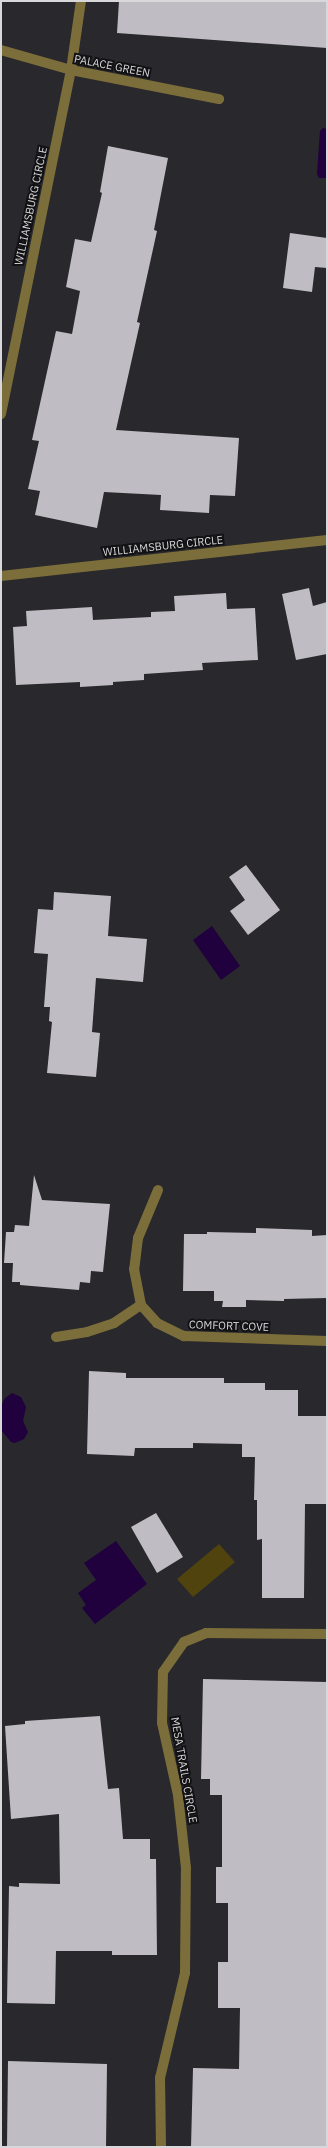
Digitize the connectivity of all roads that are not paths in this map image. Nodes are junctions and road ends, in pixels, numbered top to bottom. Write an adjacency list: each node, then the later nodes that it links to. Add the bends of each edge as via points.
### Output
1 (81, 1): 3 (street, WILLIAMSBURG CIRCLE)
2 (1, 50): 3 (street, PALACE GREEN)
3 (71, 70): 4 (street, PALACE GREEN); 5 (street, WILLIAMSBURG CIRCLE)
4 (219, 99)
5 (1, 414)
6 (327, 540): 7 (street, WILLIAMSBURG CIRCLE)
7 (1, 576)
8 (158, 1190): 9 (street, via 138,1238 134,1269)
9 (141, 1305): 10 (street, via 114,1323 87,1332); 11 (street, COMFORT COVE, via 157,1323 184,1336)
10 (56, 1337)
11 (327, 1341)
12 (327, 1634): 13 (street, MESA TRAILS CIRCLE, via 206,1633 184,1642 162,1672 162,1723 178,1795 186,1868 185,1973 160,2078)
13 (161, 2147)

